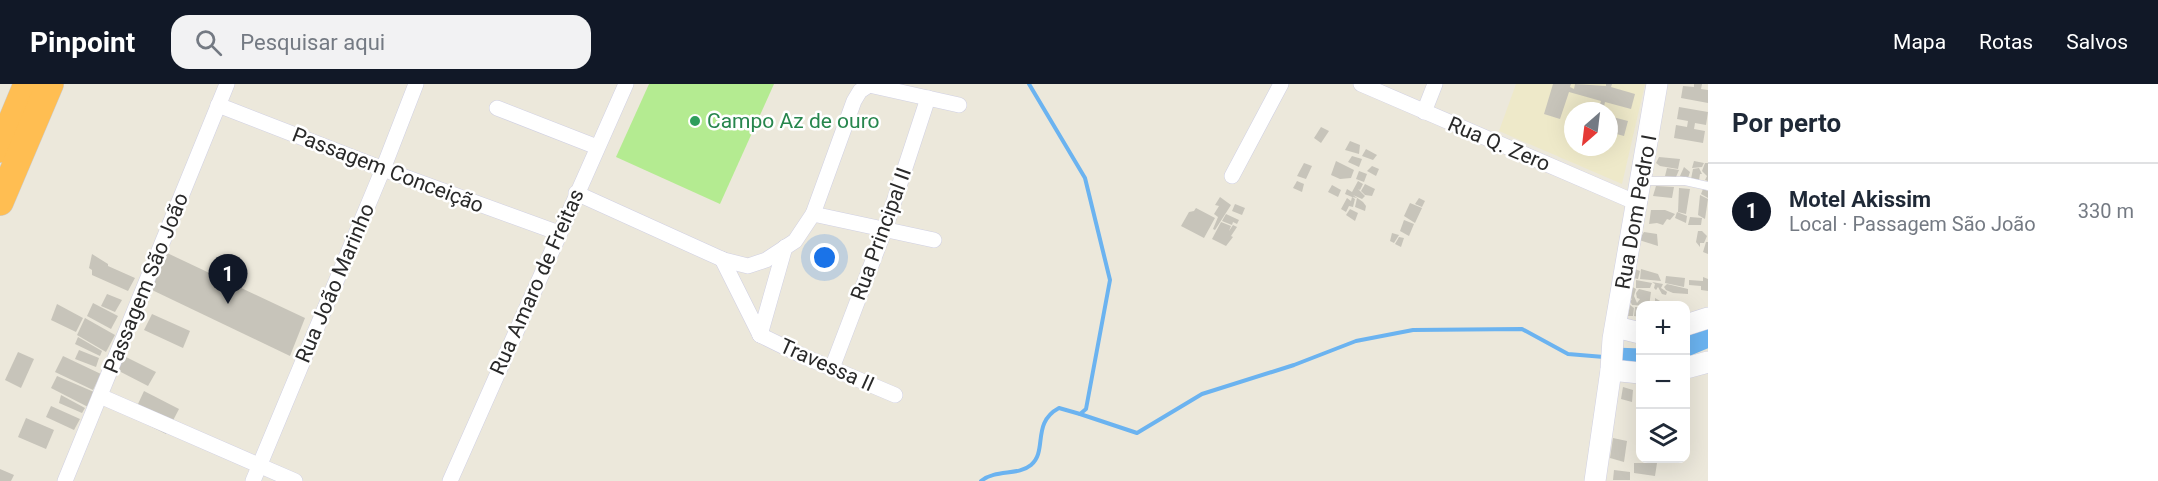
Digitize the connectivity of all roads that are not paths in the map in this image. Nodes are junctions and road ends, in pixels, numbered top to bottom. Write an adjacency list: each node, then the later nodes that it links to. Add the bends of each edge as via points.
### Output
1 (27, 84): 16 (highway)
2 (50, 84): 22 (highway)
3 (227, 84): 11 (street, Passagem São João)
4 (416, 84): 17 (street, Rua João Marinho)
5 (626, 84): 15 (street, Rua Amaro de Freitas)
6 (1281, 84): 18 (street)
7 (1361, 84): 14 (street, Rua Q. Zero)
8 (1436, 84): 14 (street)
9 (1657, 84): 19 (street, Rua Dom Pedro I)
10 (928, 98): 12 (street); 24 (street, via 869,86 860,91); 25 (street, Rua Principal II)
11 (218, 105): 17 (street, Passagem Conceição); 41 (street, Passagem São João)
12 (959, 105)
13 (497, 108): 15 (street)
14 (1424, 112): 23 (street, Rua Q. Zero)
15 (597, 147): 21 (street, Rua Amaro de Freitas)
16 (0, 149)
17 (383, 169): 26 (street, Passagem Conceição); 42 (street, Rua João Marinho)
18 (1232, 176)
19 (1641, 181): 20 (lane, via 1685,181); 23 (street, Rua Dom Pedro I)
20 (1708, 186)
21 (576, 193): 26 (street, Rua Amaro de Freitas); 29 (street)
22 (0, 202)
23 (1637, 203): 32 (street, Rua Dom Pedro I)
24 (813, 214): 25 (street); 28 (street, via 795,241)
25 (885, 229): 27 (street); 37 (street, Rua Principal II)
26 (559, 233): 46 (street, Rua Amaro de Freitas)
27 (934, 240)
28 (785, 247): 29 (street, via 748,266); 34 (street)
29 (722, 260): 34 (street)
30 (1708, 318): 31 (street)
31 (1690, 325)
32 (1615, 333): 33 (street); 38 (street, Rua Dom Pedro I)
33 (1636, 333)
34 (760, 335): 37 (street, Travessa II)
35 (1708, 362): 36 (street)
36 (1690, 367)
37 (832, 368): 40 (street, Travessa II)
38 (1611, 369): 39 (street); 47 (street, Rua Dom Pedro I)
39 (1636, 372)
40 (895, 395)
41 (100, 396): 42 (street); 43 (street, Passagem São João)
42 (259, 465): 44 (street, Rua João Marinho); 45 (street)
43 (65, 481)
44 (253, 481)
45 (295, 481)
46 (450, 481)
47 (1595, 481)

